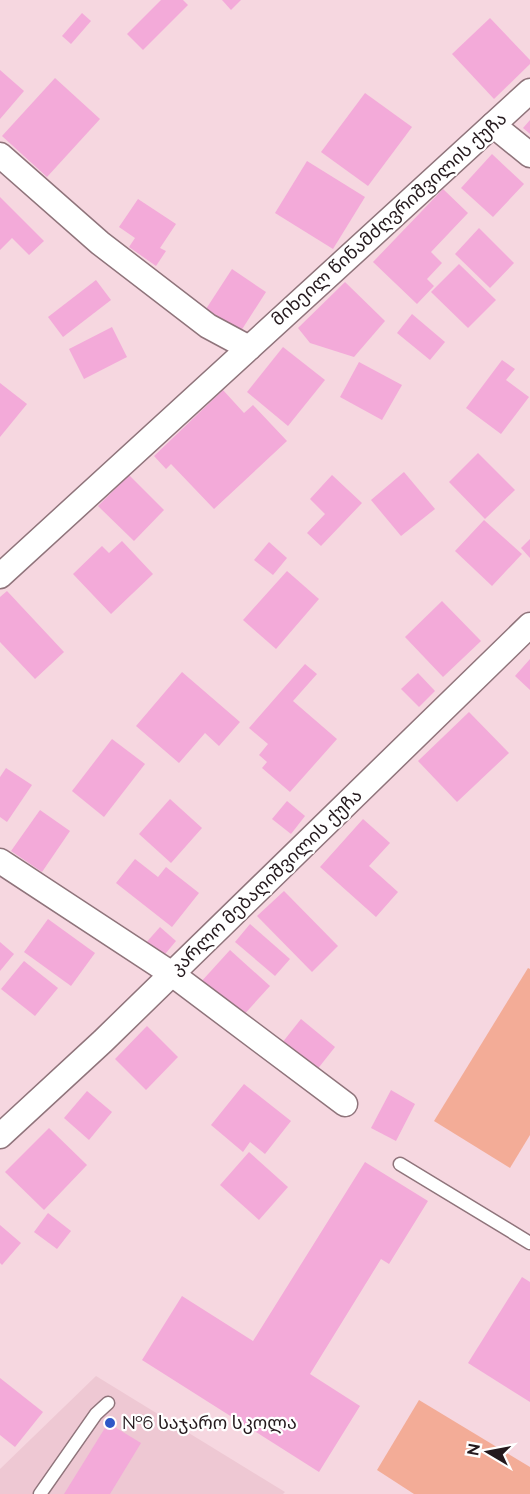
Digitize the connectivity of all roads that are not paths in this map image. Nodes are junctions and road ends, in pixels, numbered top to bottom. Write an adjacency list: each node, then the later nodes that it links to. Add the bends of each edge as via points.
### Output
1 (530, 91): 2 (street, მიხეილ წინამძღვრიშვილის ქუჩა)
2 (493, 125): 4 (street); 5 (street, მიხეილ წინამძღვრიშვილის ქუჩა)
3 (0, 155): 5 (street, via 100,243 208,326)
4 (530, 155)
5 (249, 348): 6 (street, მიხეილ წინამძღვრიშვილის ქუჩა)
6 (0, 576)
7 (530, 625): 9 (street, კარლო მებაღიშვილის ქუჩა)
8 (0, 861): 9 (street)
9 (172, 974): 10 (street); 11 (street, კარლო მებაღიშვილის ქუჩა)
10 (345, 1104)
11 (0, 1136)
12 (400, 1164): 13 (lane)
13 (530, 1243)
14 (108, 1403): 15 (lane, via 96,1414)
15 (40, 1494)

